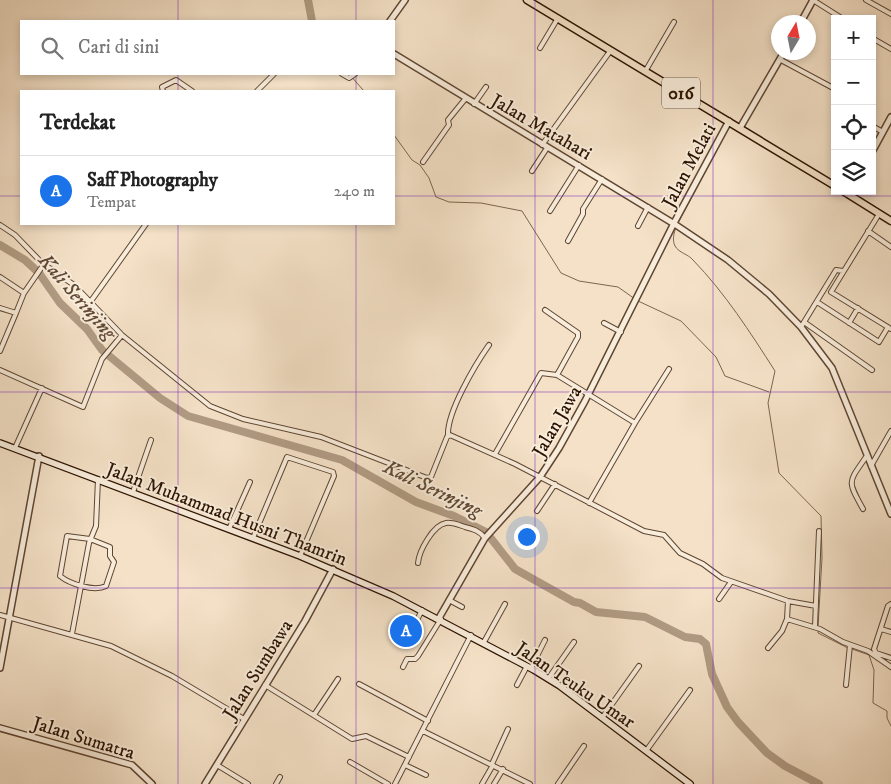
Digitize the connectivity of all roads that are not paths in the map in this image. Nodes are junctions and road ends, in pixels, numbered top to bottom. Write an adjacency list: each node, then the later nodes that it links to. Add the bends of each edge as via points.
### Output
1 (405, 0): 9 (street)
2 (527, 0): 8 (main road, 016)
3 (813, 0): 6 (street); 7 (street)
4 (866, 0): 5 (street)
5 (891, 14)
6 (805, 15)
7 (837, 15)
8 (558, 18): 12 (street); 13 (main road, 016)
9 (391, 20)
10 (674, 22): 17 (street)
11 (876, 41): 14 (street)
12 (540, 48)
13 (611, 50): 17 (main road, 016); 31 (street)
14 (891, 50)
15 (395, 55): 24 (street, Jalan Matahari)
16 (780, 60): 20 (street); 28 (street)
17 (646, 70): 27 (main road, 016)
18 (273, 75): 23 (street)
19 (486, 87): 25 (street)
20 (831, 87)
21 (163, 90): 22 (street, via 162,87 176,80)
22 (191, 90)
23 (258, 90)
24 (466, 98): 25 (street, Jalan Matahari); 33 (street)
25 (474, 104): 31 (street, Jalan Matahari)
26 (891, 117): 30 (street)
27 (729, 121): 28 (main road, 016); 45 (street, Jalan Melati)
28 (740, 128): 37 (main road, 016)
29 (876, 128): 30 (street)
30 (883, 132): 32 (street)
31 (545, 146): 34 (street, Jalan Matahari); 35 (street)
32 (873, 150)
33 (422, 162)
34 (579, 165): 36 (street, Jalan Matahari); 40 (street)
35 (532, 171)
36 (602, 179): 39 (street, Jalan Matahari); 48 (street)
37 (831, 184)
38 (852, 195): 41 (main road)
39 (648, 207): 45 (street, Jalan Matahari); 46 (street)
40 (550, 211)
41 (879, 214): 42 (main road); 47 (street)
42 (891, 221)
43 (0, 225): 50 (street)
44 (145, 225): 54 (street)
45 (676, 225): 62 (street, Jalan Matahari, via 749,277); 64 (street, Jalan Jawa)
46 (638, 226)
47 (868, 231): 49 (street); 51 (street)
48 (568, 241)
49 (891, 246)
50 (44, 264): 53 (street); 54 (street)
51 (843, 271): 55 (street, via 836,270); 57 (street, via 831,292)
52 (0, 278): 53 (street)
53 (24, 293): 59 (street)
54 (92, 301): 65 (street)
55 (816, 302): 61 (street); 62 (street)
56 (0, 308): 59 (street)
57 (858, 308): 61 (street); 63 (street)
58 (545, 310): 71 (street, via 578,332)
59 (16, 312): 67 (street)
60 (604, 323): 64 (street)
61 (849, 323): 63 (street, via 879,342)
62 (803, 324): 70 (street); 82 (street, Jalan Matahari, via 832,368)
63 (890, 328)
64 (621, 332): 73 (street, Jalan Jawa)
65 (121, 336): 72 (street, via 102,359 83,407); 76 (street, via 204,402 230,415 321,438 427,478 431,477)
66 (489, 346): 76 (street, via 472,370 450,421)
67 (0, 351)
68 (0, 370): 72 (street)
69 (669, 370): 74 (street)
70 (872, 370)
71 (557, 375): 73 (street); 80 (street, via 547,372 540,375)
72 (42, 388): 79 (street)
73 (588, 395): 74 (street); 84 (street, Jalan Jawa)
74 (635, 423): 89 (street)
75 (891, 431): 83 (street)
76 (448, 435): 80 (street)
77 (151, 440): 88 (street)
78 (0, 443): 79 (main road, Jalan Muhammad Husni Thamrin)
79 (15, 448): 81 (main road, Jalan Muhammad Husni Thamrin)
80 (495, 454): 84 (street)
81 (38, 456): 85 (main road, Jalan Muhammad Husni Thamrin); 112 (street)
82 (866, 456): 83 (street, Jalan Matahari); 90 (street, via 851,481)
83 (871, 466): 92 (street, Jalan Matahari)
84 (540, 476): 87 (street); 95 (street, Jalan Jawa)
85 (98, 479): 88 (main road, Jalan Muhammad Husni Thamrin); 97 (street, via 96,526)
86 (250, 482): 93 (street)
87 (555, 484): 89 (street); 91 (street)
88 (132, 492): 93 (main road, Jalan Muhammad Husni Thamrin)
89 (589, 503): 101 (street, via 647,533 664,535 680,554 703,564)
90 (863, 509)
91 (538, 511)
92 (891, 514)
93 (229, 529): 96 (main road, Jalan Muhammad Husni Thamrin)
94 (819, 531): 108 (street)
95 (486, 537): 99 (street, via 465,527 441,524 425,543); 104 (street, Jalan Jawa)
96 (253, 538): 98 (main road, Jalan Muhammad Husni Thamrin); 98 (street, via 287,457 333,472 325,503)
97 (90, 540): 102 (street); 102 (street, via 67,537 59,575); 102 (street, via 110,547 114,562 106,586)
98 (300, 556): 100 (main road, Jalan Muhammad Husni Thamrin)
99 (418, 563)
100 (333, 569): 110 (main road, Jalan Muhammad Husni Thamrin); 135 (street, Jalan Sumbawa)
101 (730, 582): 103 (street); 105 (street)
102 (81, 585): 119 (street)
103 (719, 599)
104 (450, 600): 109 (street); 113 (street, Jalan Jawa)
105 (788, 601): 108 (street); 114 (street)
106 (505, 604): 122 (street)
107 (891, 604): 117 (street)
108 (816, 606): 116 (street)
109 (462, 607)
110 (422, 610): 113 (main road, Jalan Muhammad Husni Thamrin); 115 (street, via 414,626)
111 (0, 615): 112 (street)
112 (9, 618): 119 (street); 131 (street)
113 (440, 619): 120 (main road, Jalan Teuku Umar); 128 (street, via 418,656 407,659)
114 (787, 619): 116 (street); 124 (street)
115 (410, 624)
116 (817, 627): 125 (street)
117 (881, 629): 118 (street); 126 (street, via 874,652)
118 (891, 632)
119 (72, 634): 141 (street, via 130,654)
120 (471, 635): 122 (main road, Jalan Teuku Umar); 142 (street)
121 (545, 640): 129 (street)
122 (484, 642): 129 (main road, Jalan Teuku Umar)
123 (574, 642): 133 (street)
124 (768, 648)
125 (849, 648): 130 (street, via 868,651); 137 (street)
126 (891, 658)
127 (639, 666): 140 (street)
128 (403, 667)
129 (529, 667): 133 (main road, Jalan Teuku Umar); 136 (street)
130 (891, 667)
131 (0, 668)
132 (338, 679): 139 (street)
133 (548, 679): 140 (main road, Jalan Teuku Umar)
134 (359, 684): 142 (street)
135 (266, 685): 139 (street); 141 (street, Jalan Sumbawa)
136 (516, 685)
137 (846, 685)
138 (690, 690): 147 (street)
139 (314, 715): 148 (street, via 353,740 366,736)
140 (602, 718): 147 (main road, Jalan Teuku Umar)
141 (244, 719): 150 (street, Jalan Sumbawa)
142 (428, 721): 145 (street)
143 (0, 728): 156 (street, Jalan Sumatra, via 132,765 139,769)
144 (508, 729): 151 (street)
145 (423, 731): 148 (street); 151 (street)
146 (584, 746): 168 (street)
147 (646, 751): 169 (main road, Jalan Teuku Umar)
148 (409, 757): 152 (street)
149 (350, 762): 163 (street)
150 (217, 764): 157 (street); 160 (street, Jalan Sumbawa)
151 (493, 764): 153 (street); 165 (street)
152 (405, 765): 154 (street); 164 (street)
153 (503, 769): 158 (street); 166 (street)
154 (426, 774)
155 (280, 777): 162 (street)
156 (146, 781): 159 (street, Jalan Sumatra)
157 (241, 782): 161 (street)
158 (522, 782): 167 (street)
159 (152, 784)
160 (206, 784)
161 (248, 784)
162 (276, 784)
163 (388, 784)
164 (395, 784)
165 (482, 784)
166 (494, 784)
167 (530, 784)
168 (558, 784)
169 (690, 784)

